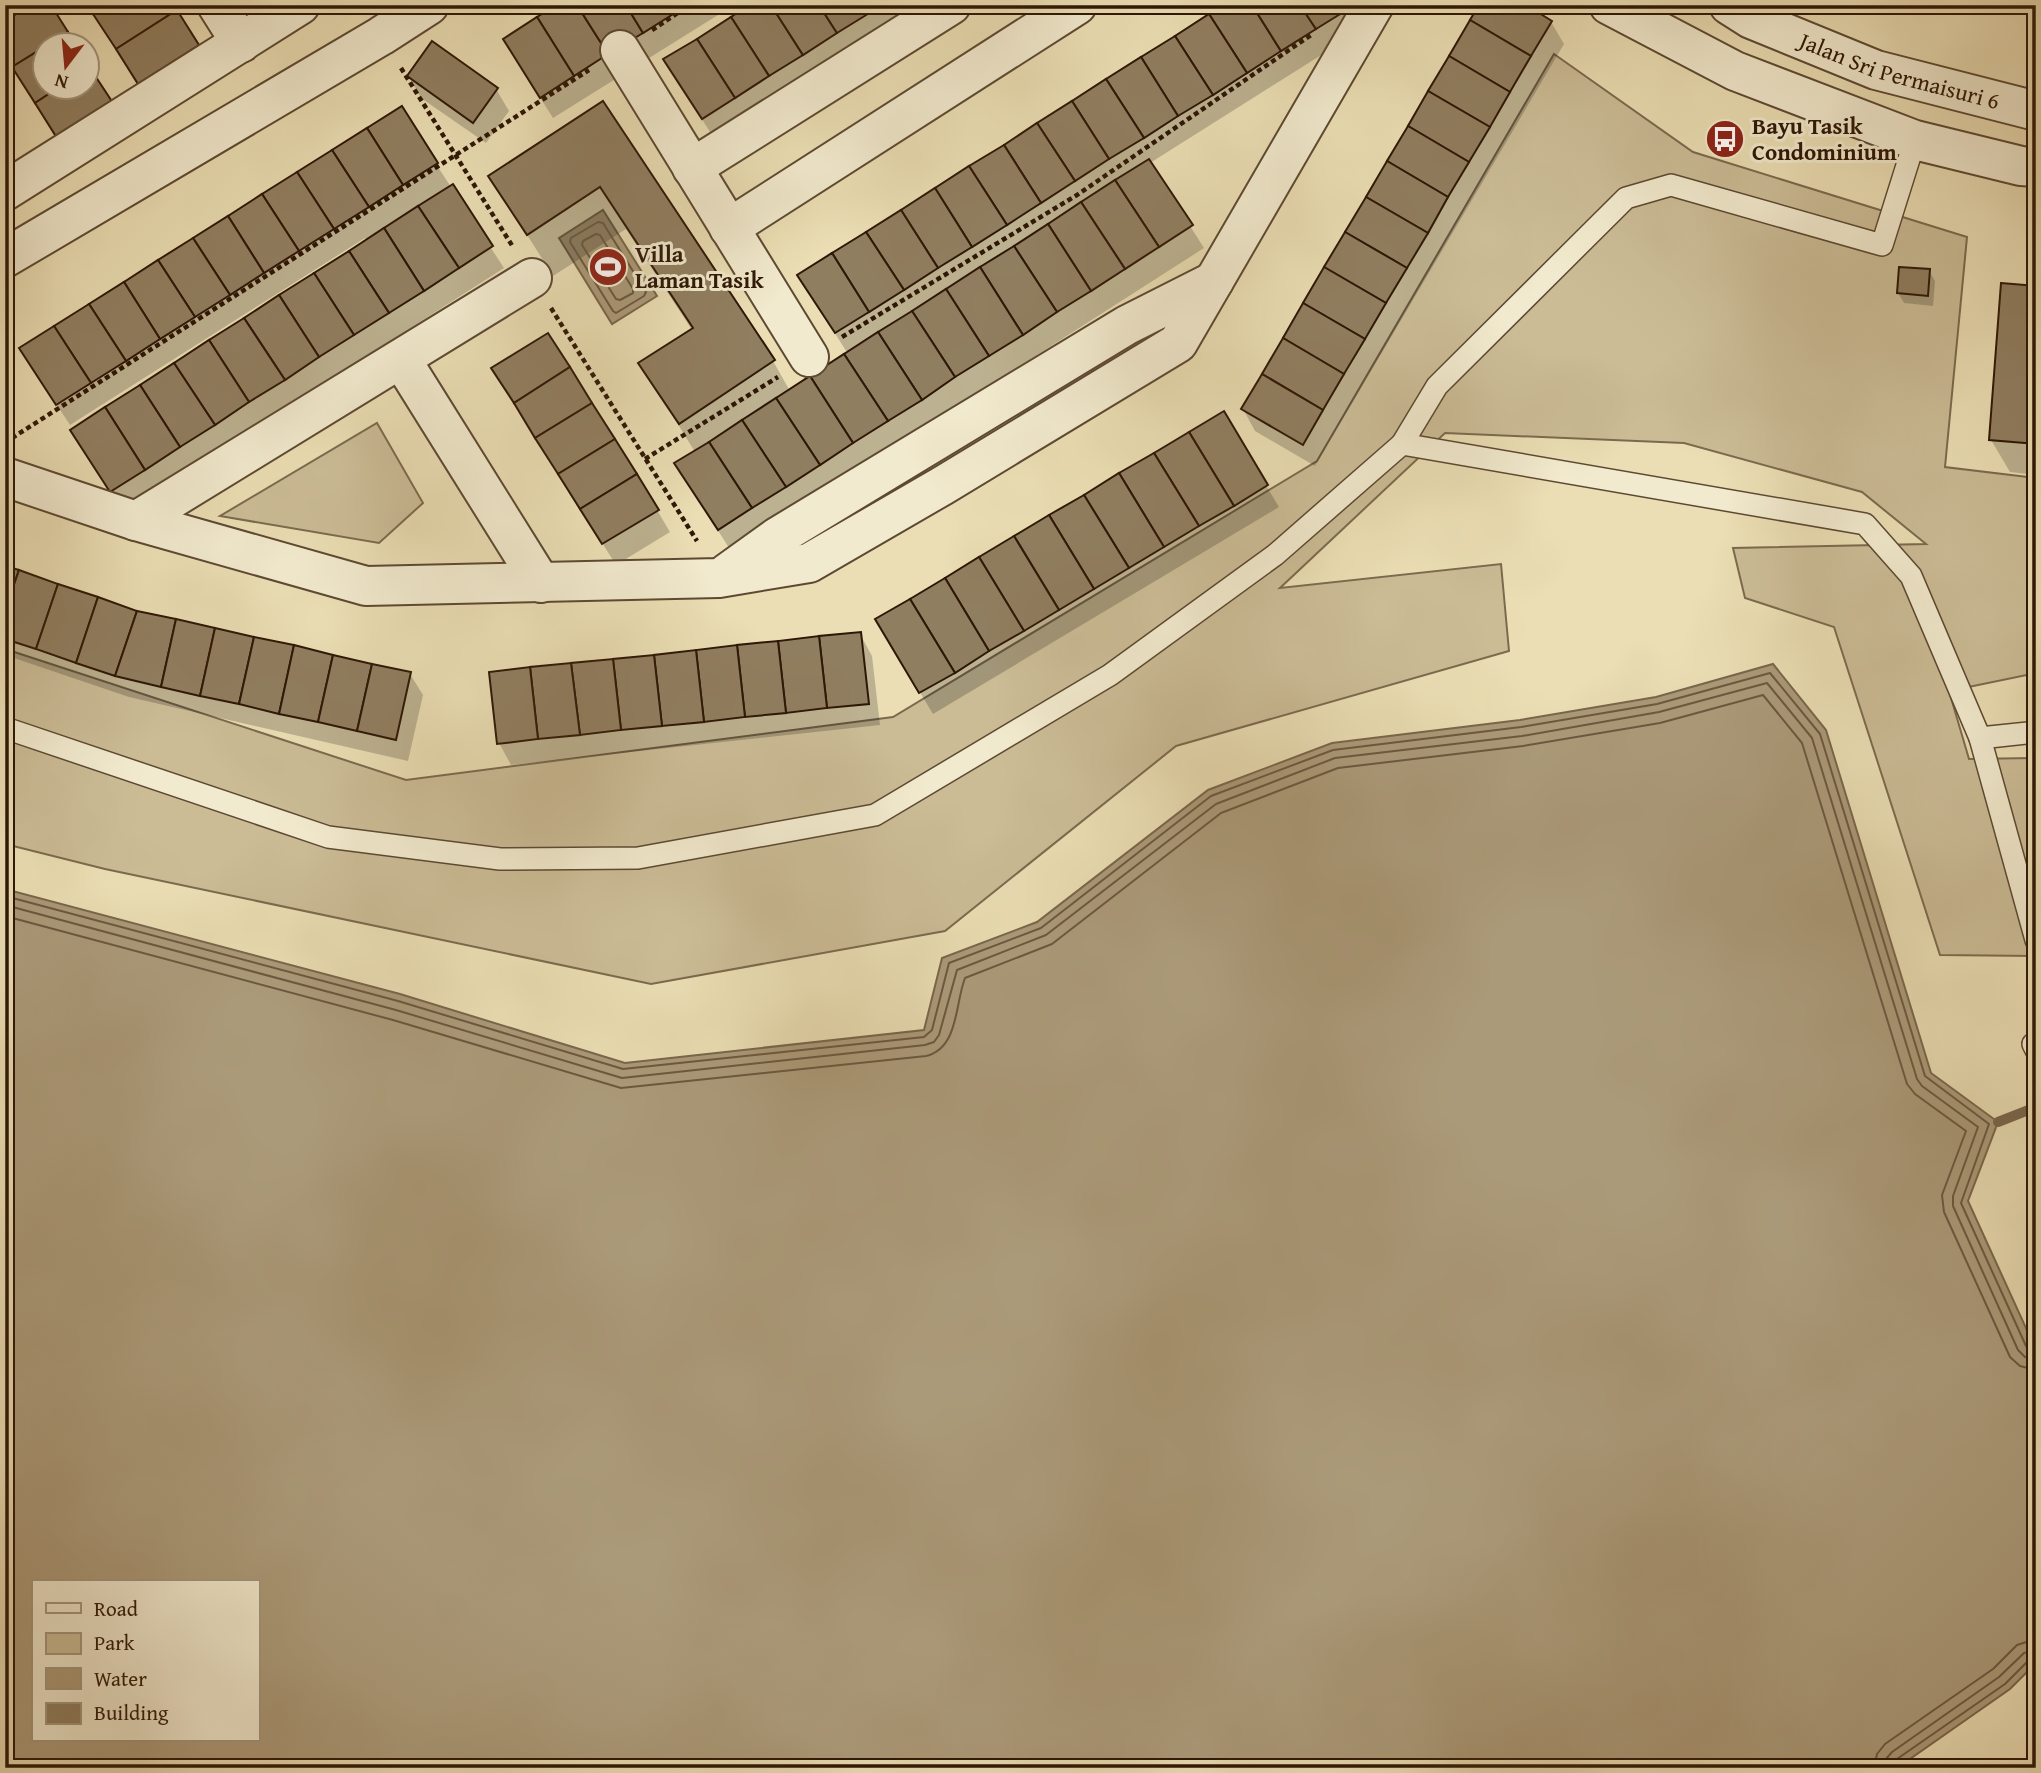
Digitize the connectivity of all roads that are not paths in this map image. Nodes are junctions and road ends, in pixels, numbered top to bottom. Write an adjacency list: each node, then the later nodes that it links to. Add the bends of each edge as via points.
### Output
1 (217, 5): 9 (street)
2 (429, 5): 17 (street)
3 (951, 5): 14 (street)
4 (1077, 5): 16 (street)
5 (1374, 5): 24 (street, via 1213,281 1126,325 777,537 719,578)
6 (1609, 5): 12 (street, via 1735,71)
7 (1729, 5): 11 (street, Jalan Sri Permaisuri 6, via 1751,19 1876,70)
8 (292, 7): 9 (street)
9 (241, 43): 15 (street)
10 (620, 50): 14 (street)
11 (2036, 111)
12 (1915, 139): 13 (street); 21 (lane, via 1882,245 1671,185 1626,198 1437,386)
13 (2036, 167)
14 (692, 168): 16 (street)
15 (6, 190)
16 (729, 228): 19 (street)
17 (5, 258)
18 (532, 278): 20 (street)
19 (809, 357)
20 (401, 359): 23 (street); 24 (street)
21 (1402, 444): 25 (lane, via 1275,555 1110,675 876,815 638,858 500,859 328,837); 27 (lane, via 1865,524 1912,576)
22 (5, 477): 23 (street)
23 (136, 521): 24 (street, via 366,586)
24 (541, 583)
25 (5, 728)
26 (2036, 732): 27 (lane)
27 (1980, 738): 28 (lane)
28 (2036, 940)

